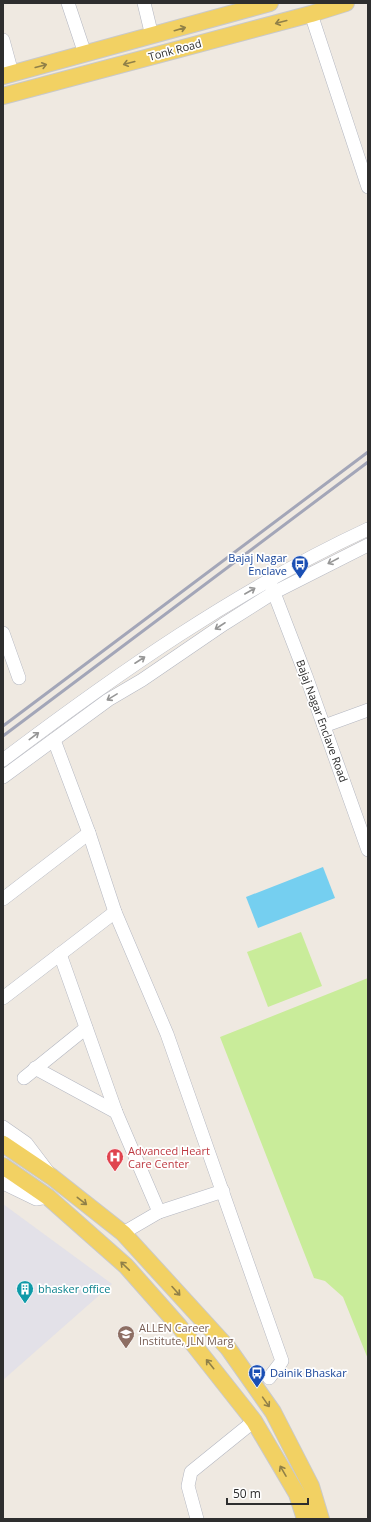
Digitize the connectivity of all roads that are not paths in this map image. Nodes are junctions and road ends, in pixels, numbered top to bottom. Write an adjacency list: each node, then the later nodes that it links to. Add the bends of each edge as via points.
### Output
1 (68, 3): 8 (street)
2 (144, 3): 6 (street)
3 (270, 3): 6 (main road, Tonk Road, one-way to 3)
4 (346, 3): 5 (main road, Tonk Road)
5 (311, 14): 10 (main road, Tonk Road, one-way to 10); 11 (street)
6 (152, 36): 8 (main road, Tonk Road)
7 (3, 40): 9 (street)
8 (85, 54): 9 (main road, Tonk Road, one-way to 8)
9 (7, 74)
10 (3, 96)
11 (368, 187)
12 (368, 529): 14 (street)
13 (368, 545): 15 (street, one-way to 15)
14 (269, 580): 15 (street, Bajaj Nagar Enclave Road); 21 (street, one-way to 14, via 131,666)
15 (273, 593): 19 (street, Bajaj Nagar Enclave Road); 20 (street, one-way to 20, via 108,700)
16 (3, 633): 17 (street)
17 (19, 678)
18 (368, 710): 19 (street)
19 (324, 726): 23 (street, Bajaj Nagar Enclave Road)
20 (54, 740): 22 (street); 24 (street)
21 (3, 760)
22 (3, 778)
23 (363, 818): 25 (street, Bajaj Nagar Enclave Road)
24 (89, 833): 26 (street); 27 (street)
25 (368, 850)
26 (3, 899)
27 (115, 912): 28 (street); 38 (street, via 167,1034)
28 (60, 954): 29 (street); 30 (street)
29 (3, 998)
30 (86, 1028): 31 (street); 33 (street)
31 (35, 1068): 32 (street); 33 (street)
32 (24, 1078)
33 (116, 1112): 39 (street)
34 (3, 1128): 37 (street, via 26,1143)
35 (3, 1144): 37 (main road)
36 (6, 1173): 42 (main road, one-way to 36, via 179,1326 126,1266 48,1197)
37 (52, 1177): 40 (main road, one-way to 40)
38 (222, 1191): 39 (street); 41 (street, via 282,1361)
39 (159, 1212): 40 (street)
40 (123, 1233): 43 (main road, one-way to 43, via 228,1348 273,1412)
41 (269, 1378)
42 (254, 1420): 44 (main road, one-way to 42); 45 (street, via 192,1472 188,1486)
43 (311, 1486): 44 (main road); 47 (main road)
44 (297, 1494): 46 (main road)
45 (197, 1519)
46 (305, 1519)
47 (321, 1519)

